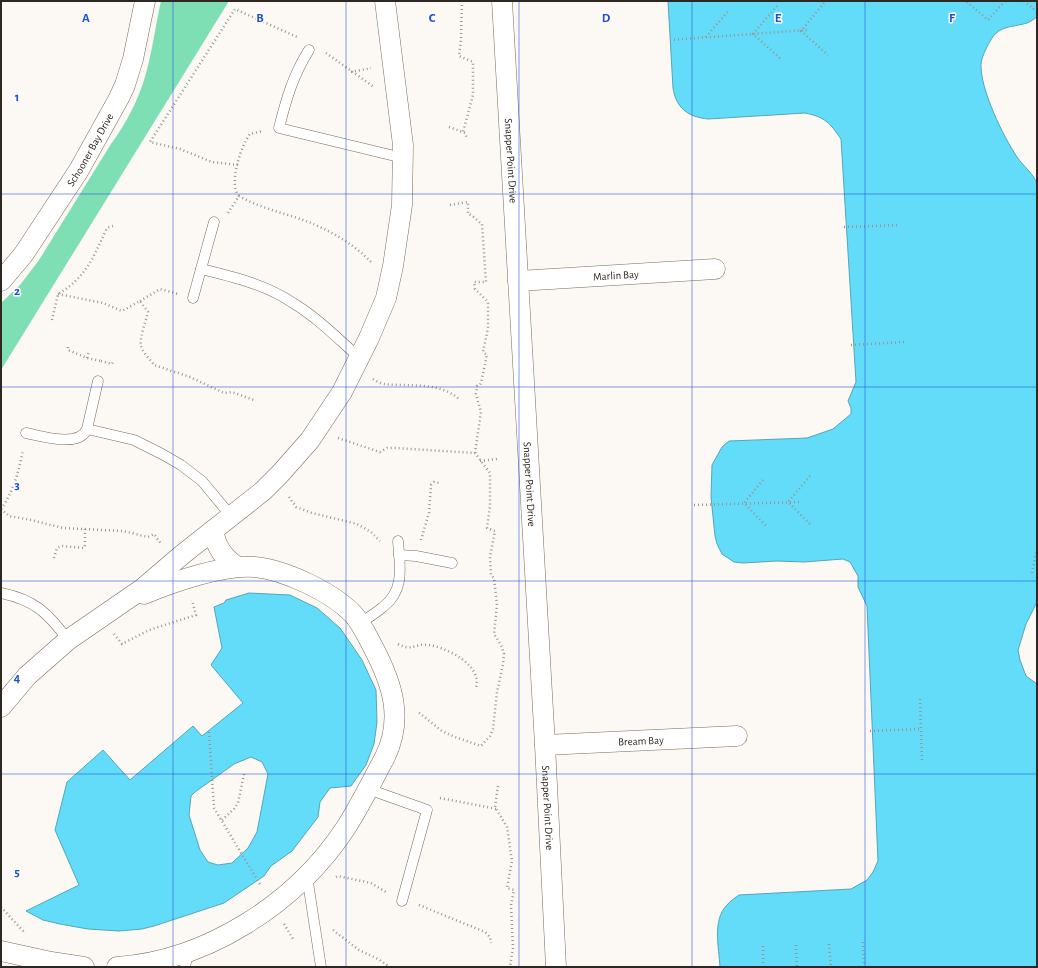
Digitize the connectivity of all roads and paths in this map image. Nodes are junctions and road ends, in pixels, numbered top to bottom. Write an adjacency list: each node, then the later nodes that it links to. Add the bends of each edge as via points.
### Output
1 (145, 1): 38 (street, Schooner Bay Drive, via 130,73 111,116 23,255)
2 (385, 1): 27 (street)
3 (462, 1): 25 (path, via 459,56 473,62 473,95)
4 (502, 1): 39 (street, Snapper Point Drive)
5 (1005, 1): 7 (path, via 988,20)
6 (1024, 1): 11 (path)
7 (967, 2)
8 (824, 3): 13 (path)
9 (777, 6): 14 (path)
10 (729, 10): 15 (path)
11 (1037, 12)
12 (807, 30): 13 (path)
13 (801, 31): 14 (path); 20 (path)
14 (753, 34): 15 (path); 21 (path)
15 (706, 37): 17 (path)
16 (300, 38): 28 (path, via 235,9 150,142 180,149 212,162)
17 (670, 40)
18 (309, 50): 23 (lane, via 294,76)
19 (324, 52): 22 (path)
20 (828, 55)
21 (781, 59)
22 (378, 90)
23 (279, 128): 27 (lane); 28 (path, via 250,134 242,148)
24 (449, 128): 25 (path)
25 (463, 132): 26 (path)
26 (467, 138)
27 (403, 158): 40 (street, via 402,204)
28 (238, 165): 29 (path, via 235,189)
29 (239, 196): 35 (path); 40 (path, via 308,221 344,240 367,259)
30 (450, 205): 58 (path, via 468,202 468,214 482,224 486,282 474,282 475,289 488,302 488,328 483,352 487,355 476,394 481,412)
31 (214, 222): 35 (lane)
32 (899, 225): 34 (path)
33 (113, 226): 41 (path, via 107,228 85,272 69,288)
34 (844, 227)
35 (209, 238): 37 (lane)
36 (715, 269): 39 (street, Marlin Bay)
37 (200, 270): 42 (lane); 51 (lane, via 246,281 284,297 320,322)
38 (1, 281)
39 (518, 281): 100 (street, Snapper Point Drive)
40 (390, 284): 51 (street)
41 (58, 294): 43 (path, via 103,303 122,311); 44 (path)
42 (193, 298): 43 (path, via 160,289)
43 (140, 301): 53 (path, via 148,312 140,341 141,348 154,365 224,392 232,392)
44 (52, 320)
45 (904, 342): 46 (path)
46 (852, 345)
47 (68, 347): 49 (path, via 68,350)
48 (89, 351): 49 (path)
49 (87, 358): 50 (path)
50 (101, 361)
51 (357, 365): 54 (path, via 383,384 438,389 455,395); 56 (street)
52 (98, 381): 55 (lane)
53 (254, 400)
54 (460, 400)
55 (87, 429): 57 (lane, via 82,436 72,440); 70 (lane, via 129,439 181,465 202,481)
56 (318, 430): 58 (path, via 380,452 394,448); 62 (street)
57 (26, 433): 69 (path, via 11,494)
58 (475, 453): 60 (path)
59 (498, 459): 60 (path)
60 (480, 461): 93 (path, via 490,473 487,528 495,531 490,557 497,605 494,634 504,654 491,733 481,746 455,737 436,726)
61 (810, 476): 65 (path)
62 (275, 479): 70 (street); 76 (path, via 296,507 357,524 372,532)
63 (764, 480): 67 (path)
64 (440, 483): 79 (path, via 434,482 431,485 429,513)
65 (788, 502): 66 (path); 67 (path); 71 (path)
66 (801, 502)
67 (744, 503): 68 (path); 72 (path)
68 (694, 504)
69 (1, 509): 73 (path, via 15,518 63,528)
70 (231, 516): 74 (street)
71 (811, 525)
72 (767, 527)
73 (85, 529): 80 (path, via 84,548 62,546 56,548); 82 (path, via 123,531 148,537 154,534)
74 (213, 530): 82 (street); 84 (street, via 221,553)
75 (398, 542): 78 (lane)
76 (383, 544)
77 (1037, 549): 81 (path)
78 (399, 554): 79 (lane); 89 (lane, via 400,580 396,593)
79 (416, 556): 83 (lane)
80 (54, 558)
81 (1036, 560): 85 (path)
82 (174, 561): 88 (street)
83 (452, 563)
84 (237, 567): 86 (street); 89 (street, via 266,569 298,579 338,601 352,613)
85 (1032, 573)
86 (186, 579): 88 (street, via 155,589); 90 (path, via 194,592 191,595 196,615 149,630 122,644)
87 (1, 593): 91 (lane, via 19,598 41,609)
88 (116, 608): 91 (street)
89 (362, 627): 92 (path, via 406,648 427,644 446,650 471,668 477,679); 93 (street)
90 (109, 632)
91 (68, 640): 95 (street, via 23,681)
92 (476, 688)
93 (392, 691): 104 (street, via 395,721 392,739)
94 (920, 699): 96 (path)
95 (1, 707)
96 (921, 729): 97 (path); 101 (path)
97 (870, 730)
98 (209, 732): 107 (path, via 214,808)
99 (737, 736): 100 (street, Bream Bay)
100 (545, 745): 123 (street, Snapper Point Drive)
101 (922, 761)
102 (244, 774): 107 (path, via 238,803)
103 (498, 786): 106 (path)
104 (368, 789): 108 (street, via 345,829); 110 (lane, via 427,810)
105 (434, 796): 106 (path)
106 (497, 809): 122 (path, via 507,827 512,861 507,888 514,890 510,905 513,948)
107 (222, 820): 109 (path)
108 (307, 876): 111 (lane); 117 (street, via 260,915)
109 (261, 886)
110 (402, 901)
111 (315, 928): 120 (lane); 121 (path, via 333,930 359,950)
112 (863, 942): 127 (path)
113 (829, 944): 126 (path)
114 (796, 945): 125 (path)
115 (763, 946): 124 (path)
116 (1, 951): 118 (street)
117 (187, 959): 119 (street)
118 (84, 967)
119 (117, 967)
120 (321, 967)
121 (390, 967)
122 (510, 967)
123 (556, 967)
124 (763, 967)
125 (797, 967)
126 (831, 967)
127 (864, 967)

